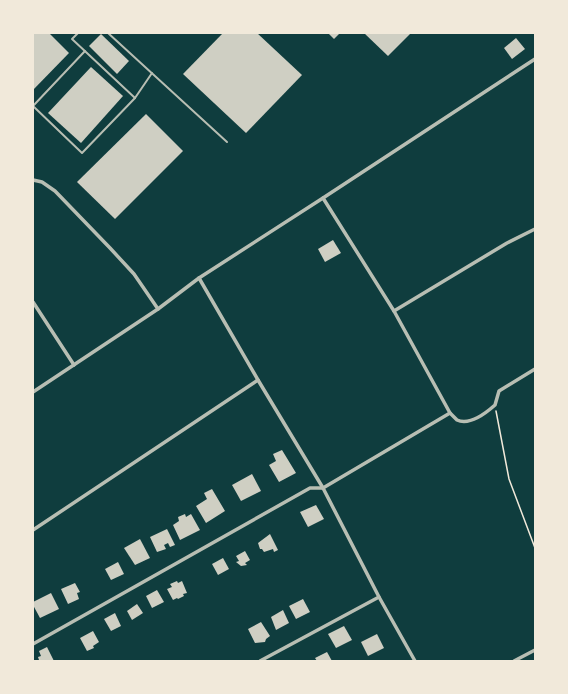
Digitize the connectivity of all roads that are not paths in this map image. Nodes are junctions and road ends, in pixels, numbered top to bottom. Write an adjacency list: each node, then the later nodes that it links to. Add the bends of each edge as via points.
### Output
1 (78, 33): 3 (lane, via 72,39)
2 (108, 33): 5 (lane)
3 (85, 51): 6 (lane); 6 (lane, via 33,106 82,153)
4 (535, 59): 9 (street)
5 (152, 74): 6 (lane); 7 (lane)
6 (134, 98)
7 (227, 142)
8 (33, 180): 13 (street, via 42,182 55,191 134,274)
9 (323, 198): 11 (street); 14 (street)
10 (535, 229): 14 (street)
11 (199, 278): 13 (street); 17 (street)
12 (33, 302): 15 (street)
13 (158, 309): 15 (street)
14 (394, 311): 19 (street)
15 (74, 365): 18 (street)
16 (535, 369): 19 (street, via 499,391 495,405 475,418 466,421 456,419)
17 (258, 380): 20 (street); 21 (street)
18 (33, 392)
19 (450, 413): 20 (street)
20 (323, 488): 22 (street); 23 (street, via 310,488)
21 (33, 530)
22 (379, 597): 25 (street); 26 (street)
23 (33, 644)
24 (535, 650): 27 (street)
25 (260, 661)
26 (415, 661)
27 (514, 661)

